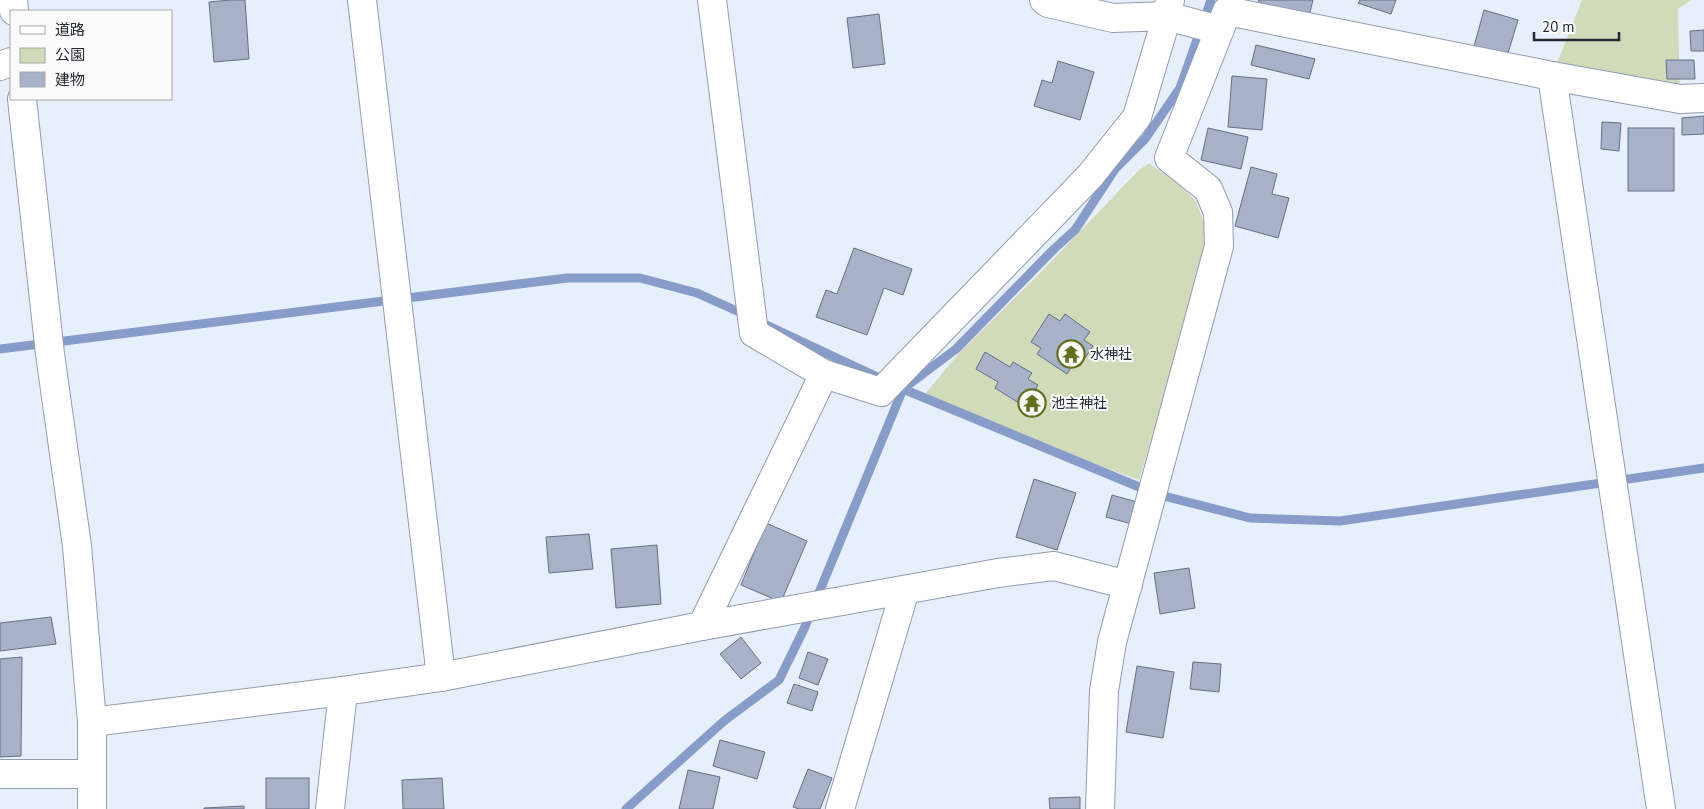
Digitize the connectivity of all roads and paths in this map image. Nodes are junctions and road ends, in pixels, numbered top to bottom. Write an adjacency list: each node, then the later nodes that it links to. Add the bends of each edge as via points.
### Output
1 (362, 0): 13 (street)
2 (712, 0): 9 (street, via 752,321)
3 (1044, 0): 4 (street, via 1113,18)
4 (1168, 8): 5 (street); 9 (street, via 1137,117 1090,176 881,392)
5 (1219, 30): 6 (street, via 1227,11); 10 (street, via 1169,158 1208,189 1218,212 1219,246)
6 (1552, 76): 7 (street, via 1680,99); 22 (street)
7 (1704, 98)
8 (22, 100): 15 (street, via 49,342 77,546)
9 (824, 374): 12 (street)
10 (1128, 585): 11 (street, via 1054,566); 21 (street, via 1112,642 1104,690)
11 (905, 590): 12 (street); 20 (street)
12 (702, 626): 13 (street)
13 (441, 676): 14 (street)
14 (342, 690): 15 (street); 19 (street)
15 (92, 722): 17 (street)
16 (0, 774): 17 (street)
17 (92, 774): 18 (street)
18 (92, 809)
19 (330, 809)
20 (840, 809)
21 (1100, 809)
22 (1661, 809)

